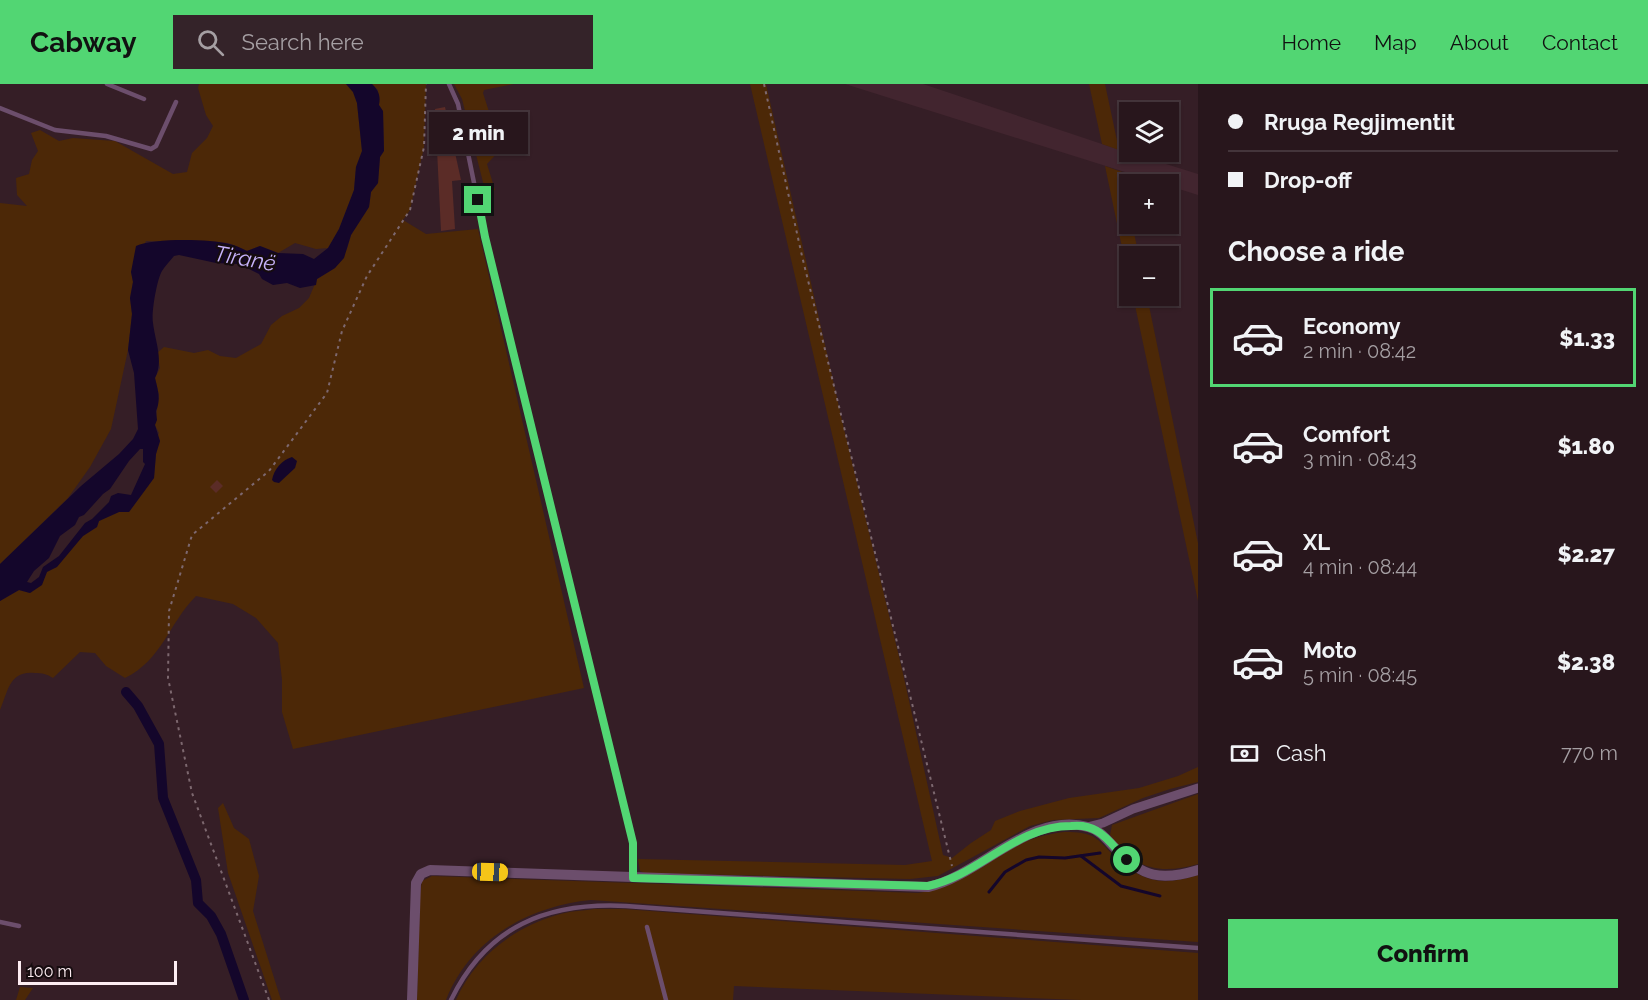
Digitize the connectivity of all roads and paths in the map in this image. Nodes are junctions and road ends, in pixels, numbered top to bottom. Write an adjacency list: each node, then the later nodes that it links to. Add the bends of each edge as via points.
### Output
1 (107, 84): 5 (lane)
2 (426, 84): 17 (path, via 424,147 410,210 367,276 342,331 327,393 268,471 192,535 169,611 168,678 192,793)
3 (449, 84): 12 (lane, via 458,104 485,237 633,843)
4 (764, 84): 11 (path, via 813,302 951,862)
5 (144, 99)
6 (176, 102): 7 (lane, via 156,146 151,149 106,136 55,130)
7 (0, 108)
8 (1198, 788): 9 (street)
9 (1087, 827): 10 (street, via 1106,838 1127,860 1152,874 1167,877); 11 (street, via 1054,826 1027,835)
10 (1198, 870)
11 (958, 876): 12 (street, via 943,883 911,887)
12 (633, 878): 18 (street, via 442,870 421,874 416,883)
13 (0, 922): 14 (lane)
14 (19, 926)
15 (646, 927): 20 (lane)
16 (1198, 948): 19 (lane, via 583,906 546,913 506,933 475,962)
17 (269, 1000)
18 (411, 1000)
19 (451, 1000)
20 (666, 1000)

